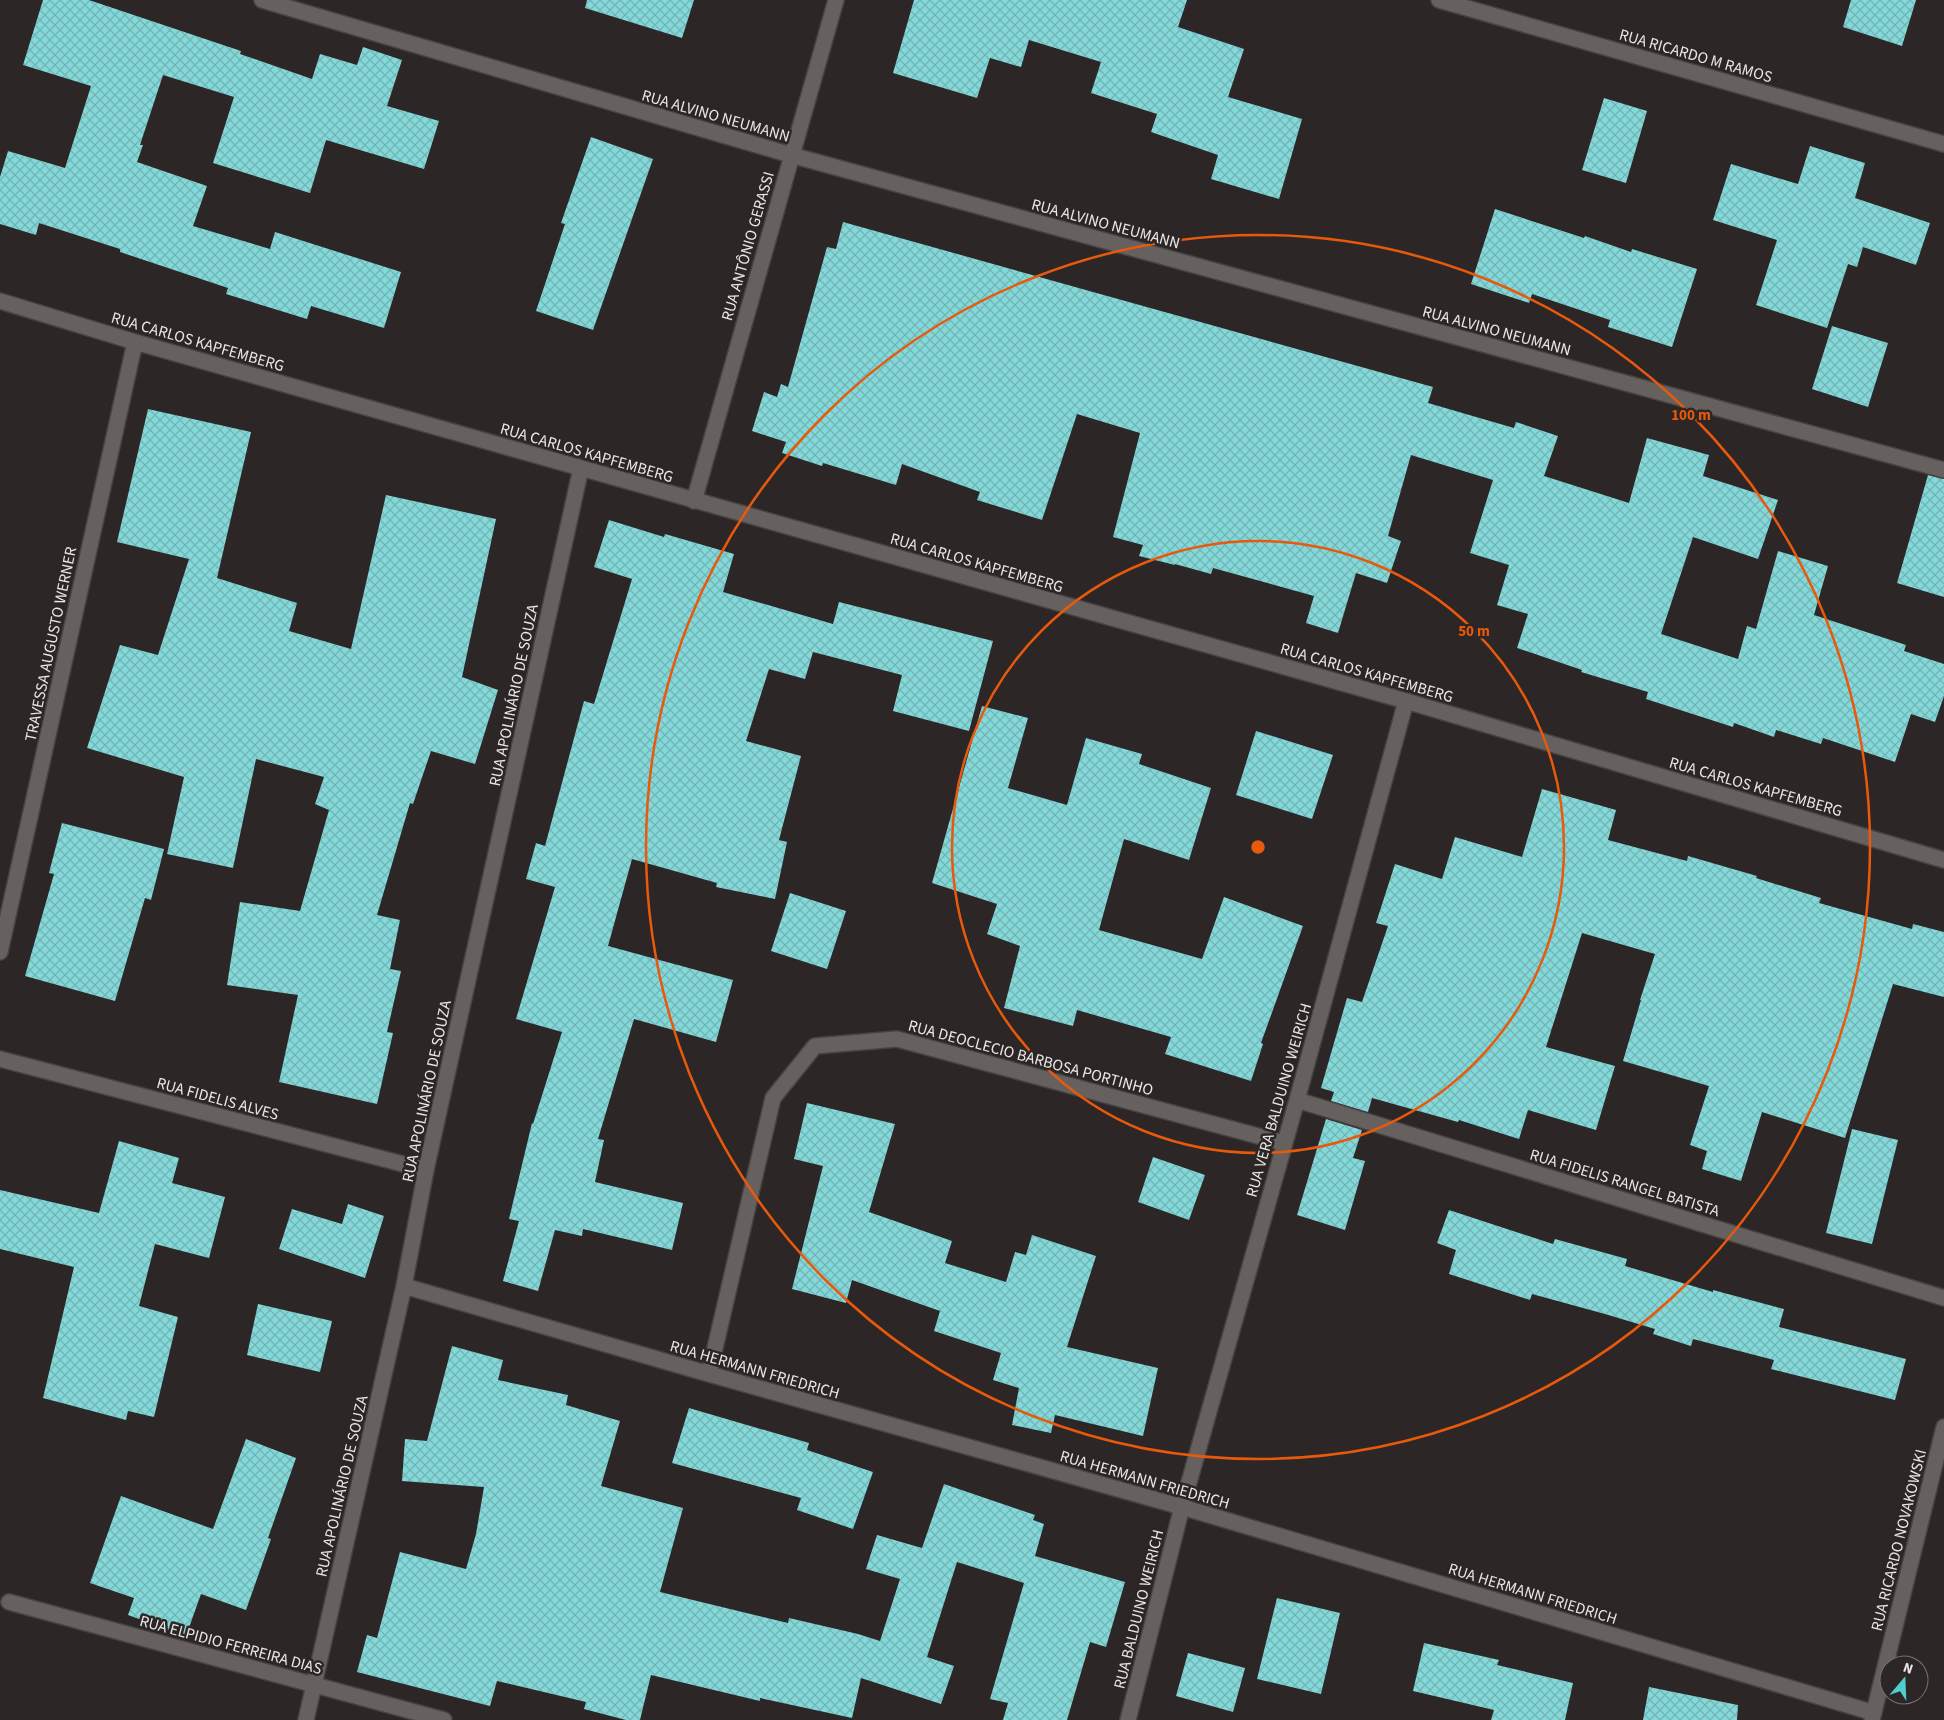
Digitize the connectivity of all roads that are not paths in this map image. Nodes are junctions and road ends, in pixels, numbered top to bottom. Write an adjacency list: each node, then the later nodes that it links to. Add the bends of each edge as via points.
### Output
1 (262, 0): 5 (street, RUA ALVINO NEUMANN)
2 (836, 0): 5 (street, RUA ANTÔNIO GERASSI)
3 (1439, 0): 4 (street, RUA RICARDO M RAMOS)
4 (1944, 144)
5 (791, 155): 9 (street, RUA ALVINO NEUMANN); 10 (street, RUA ANTÔNIO GERASSI)
6 (0, 301): 7 (street, RUA CARLOS KAPFEMBERG)
7 (135, 342): 8 (street, RUA CARLOS KAPFEMBERG); 13 (street, TRAVESSA AUGUSTO WERNER)
8 (581, 468): 10 (street, RUA CARLOS KAPFEMBERG); 17 (street, RUA APOLINÁRIO DE SOUZA)
9 (1944, 470)
10 (694, 501): 11 (street, RUA CARLOS KAPFEMBERG)
11 (1406, 701): 12 (street, RUA CARLOS KAPFEMBERG); 15 (street, RUA VERA BALDUINO WEIRICH)
12 (1944, 860)
13 (0, 952)
14 (0, 1059): 17 (street, RUA FIDELIS ALVES)
15 (1297, 1100): 16 (street, RUA VERA BALDUINO WEIRICH); 19 (street, RUA FIDELIS RANGEL BATISTA)
16 (1284, 1143): 20 (street, RUA DEOCLECIO BARBOSA PORTINHO, via 897,1039 815,1046 773,1098); 22 (street, RUA VERA BALDUINO WEIRICH)
17 (426, 1170): 18 (street, RUA APOLINÁRIO DE SOUZA)
18 (404, 1286): 20 (street, RUA HERMANN FRIEDRICH); 24 (street, RUA APOLINÁRIO DE SOUZA)
19 (1944, 1298)
20 (709, 1374): 22 (street, RUA HERMANN FRIEDRICH)
21 (1944, 1427): 25 (street, RUA RICARDO NOVAKOWSKI)
22 (1182, 1507): 25 (street, RUA HERMANN FRIEDRICH); 28 (street, RUA BALDUINO WEIRICH)
23 (9, 1602): 24 (street, RUA ELPIDIO FERREIRA DIAS)
24 (314, 1685): 26 (street, RUA APOLINÁRIO DE SOUZA); 27 (street, RUA ELPIDIO FERREIRA DIAS)
25 (1873, 1716)
26 (306, 1720)
27 (444, 1720)
28 (1128, 1720)

